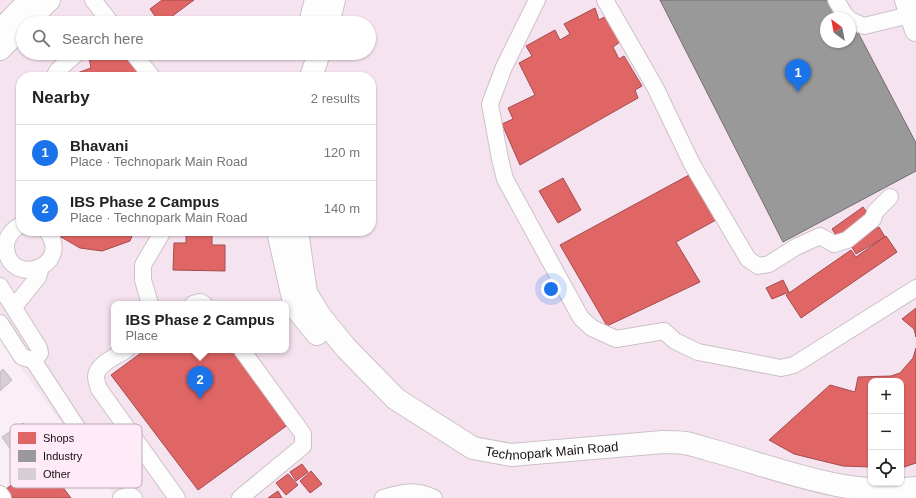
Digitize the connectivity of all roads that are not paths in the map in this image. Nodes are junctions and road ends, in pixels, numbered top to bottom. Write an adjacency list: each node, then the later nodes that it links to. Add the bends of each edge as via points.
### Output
1 (30, 0): 16 (street)
2 (49, 0): 11 (street)
3 (93, 0): 12 (street)
4 (316, 0): 13 (street)
5 (334, 0): 14 (street)
6 (537, 0): 36 (street, via 504,67 490,104 493,126 505,180 581,318 592,328 616,339 664,331 675,341 698,352 781,368 794,365)
7 (605, 0): 27 (street, via 655,87 696,171 748,259 758,266 769,264 820,236 834,244 847,240 873,219 875,212)
8 (836, 0): 9 (street)
9 (844, 12)
10 (911, 15): 15 (street, via 864,26)
11 (33, 16)
12 (105, 16)
13 (312, 16)
14 (330, 16)
15 (856, 22)
16 (0, 31)
17 (16, 33): 18 (street)
18 (0, 49)
19 (69, 60): 23 (street)
20 (139, 60): 24 (street)
21 (302, 60): 25 (street)
22 (316, 60): 26 (street)
23 (57, 72)
24 (148, 72)
25 (299, 72)
26 (312, 72)
27 (890, 197)
28 (16, 228): 33 (street)
29 (50, 236): 34 (street, via 53,251 50,259)
30 (160, 236): 37 (street, via 143,265 143,280)
31 (279, 236): 56 (street, Technopark Main Road, via 295,307 343,367 408,420 447,445 507,466 629,452 685,452)
32 (298, 236): 46 (street, Technopark Main Road, via 306,293 320,316 346,348 396,399 474,448 511,455 663,442 684,443 731,455 799,480 828,487 883,494)
33 (3, 244): 34 (street, via 10,260 16,266 29,271)
34 (41, 267): 38 (street, via 38,277)
35 (0, 286): 38 (street)
36 (916, 288)
37 (149, 301)
38 (14, 308): 42 (street, via 39,348 40,353)
39 (0, 323): 42 (street, via 22,357)
40 (121, 353): 44 (street, via 101,366 97,371 96,380 99,389)
41 (244, 353): 53 (street, via 293,418 304,437 303,446)
42 (33, 360): 43 (street)
43 (75, 424)
44 (123, 424)
45 (142, 450): 52 (street)
46 (916, 488)
47 (0, 494): 49 (street)
48 (916, 497): 57 (street)
49 (3, 498)
50 (121, 498): 51 (street, via 130,495)
51 (134, 498)
52 (177, 498)
53 (240, 498)
54 (383, 498): 55 (street, via 418,492)
55 (434, 498)
56 (829, 498)
57 (904, 498)

